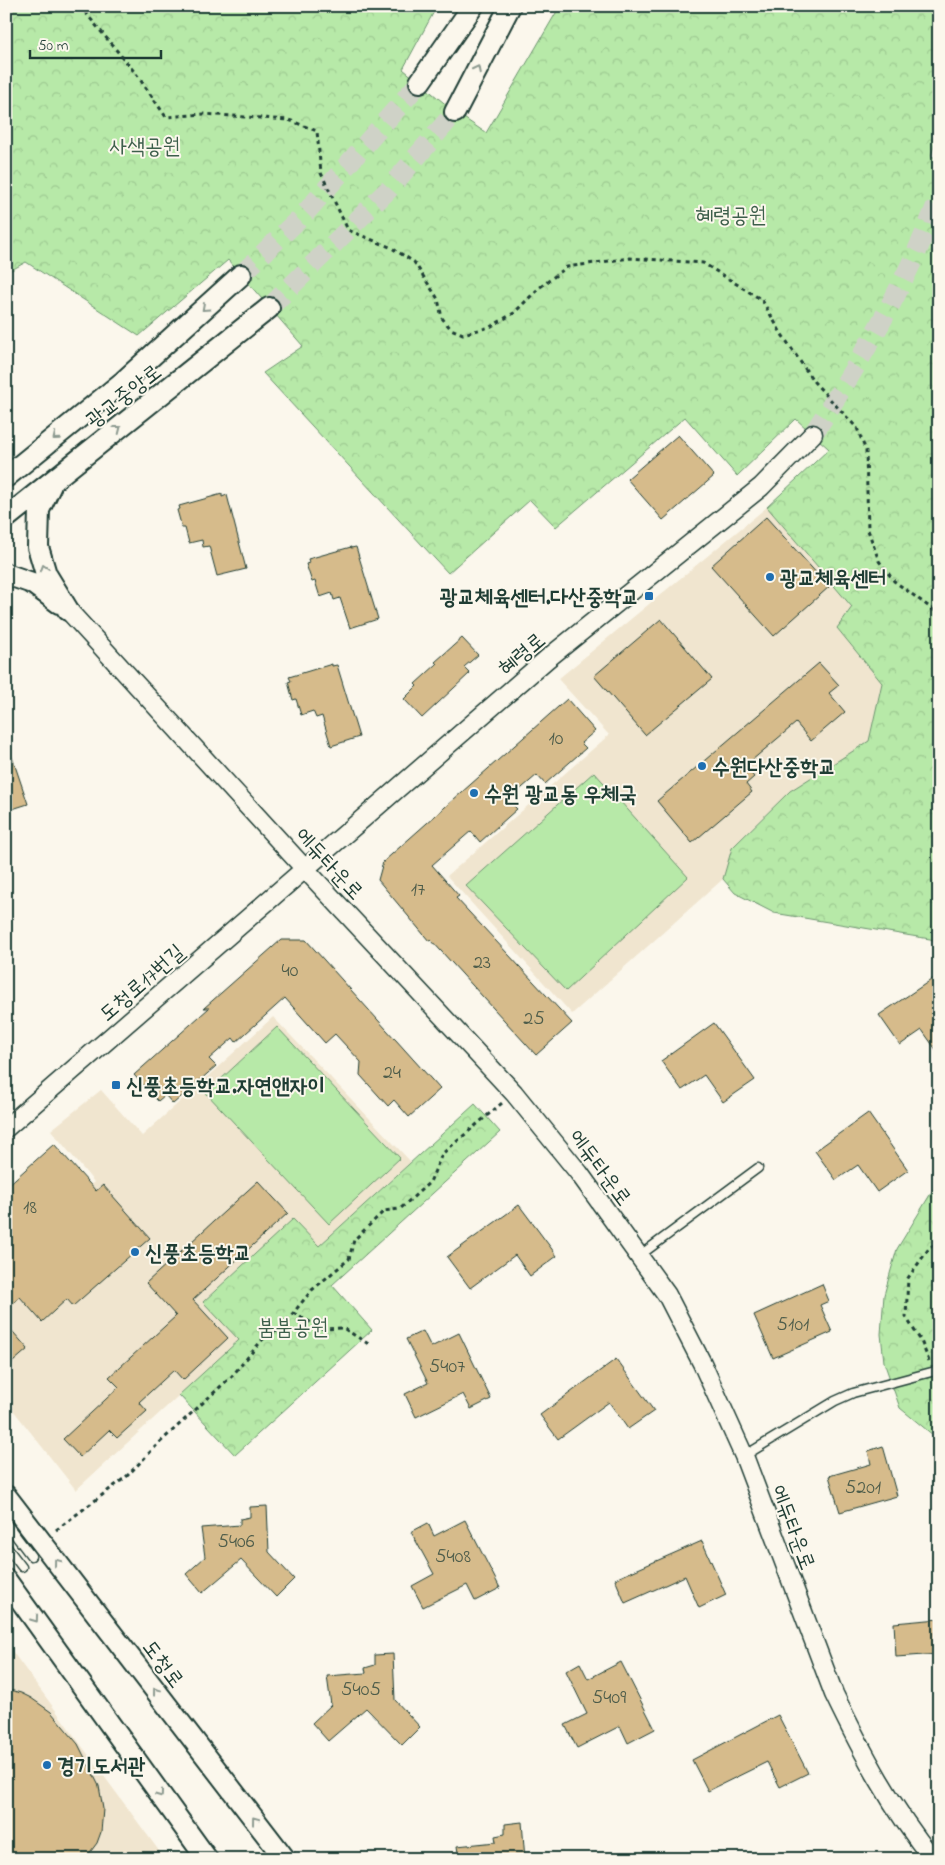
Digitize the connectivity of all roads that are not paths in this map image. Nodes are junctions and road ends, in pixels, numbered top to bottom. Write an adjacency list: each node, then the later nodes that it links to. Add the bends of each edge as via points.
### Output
1 (473, 6): 3 (main road)
2 (510, 6): 4 (main road, one-way to 2)
3 (420, 82)
4 (455, 112)
5 (241, 275): 8 (main road, 광교중앙로, one-way to 8, via 124,382)
6 (269, 308): 9 (main road, 광교중앙로, one-way to 6)
7 (813, 434): 13 (street, 혜령로, via 761,487 547,659)
8 (6, 477)
9 (52, 481): 10 (main road, 광교중앙로); 12 (main road, one-way to 9, via 46,574 38,547 39,510)
10 (6, 518)
11 (6, 574): 12 (main road, via 32,583)
12 (68, 610): 13 (street, 에듀타운로)
13 (306, 870): 14 (street, 도청로17번길); 16 (street, 에듀타운로, via 514,1093 579,1173)
14 (6, 1128)
15 (758, 1168): 16 (lane)
16 (639, 1256): 18 (street, 에듀타운로, via 668,1295)
17 (936, 1371): 18 (lane, via 852,1393)
18 (744, 1456): 27 (street, 에듀타운로, via 834,1694 895,1808)
19 (6, 1496): 26 (main road, 도청로, one-way to 19)
20 (6, 1523): 22 (lane)
21 (6, 1546): 23 (lane)
22 (32, 1556)
23 (22, 1567)
24 (6, 1580): 25 (main road, one-way to 25)
25 (207, 1859)
26 (284, 1859)
27 (933, 1859)

